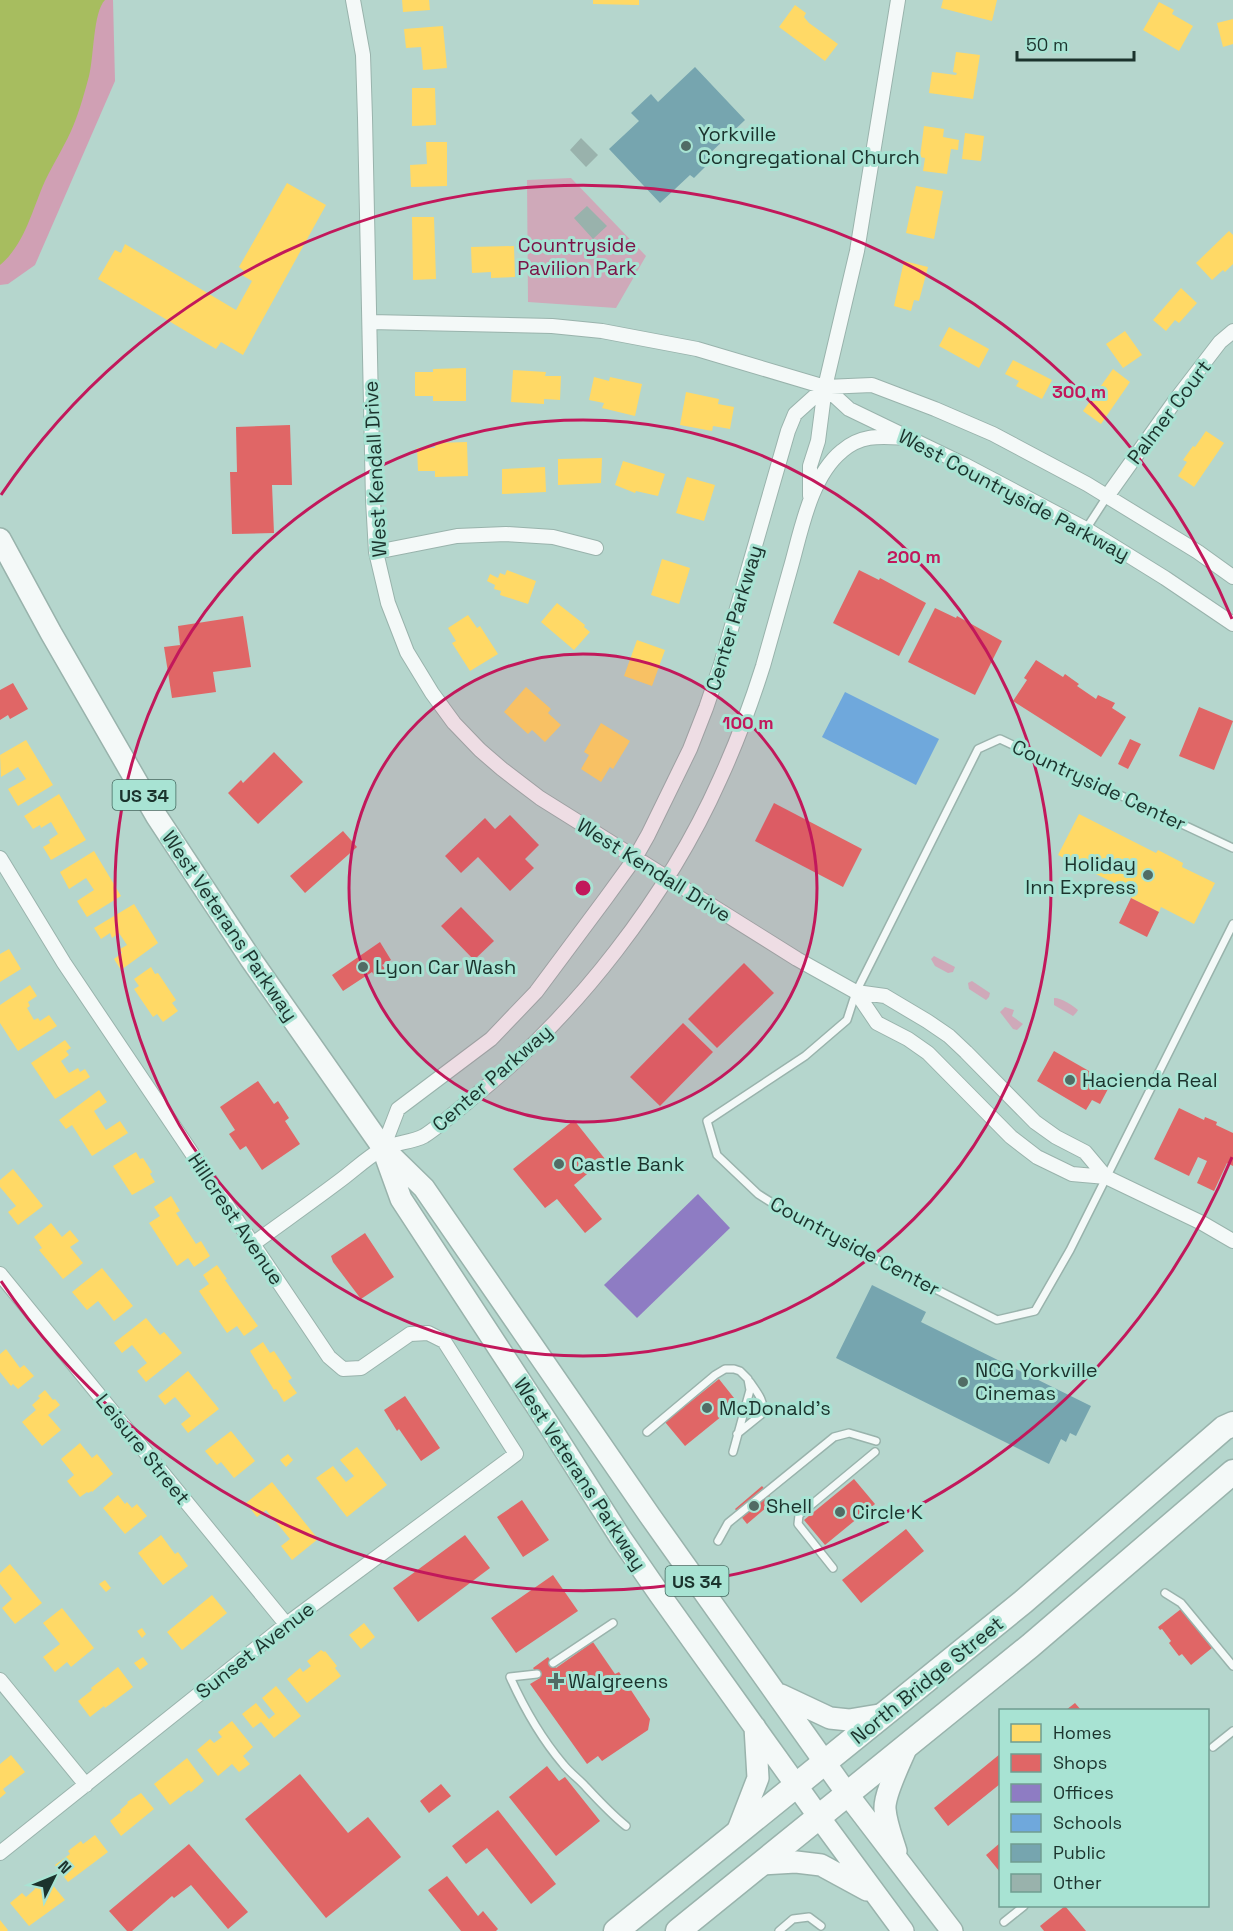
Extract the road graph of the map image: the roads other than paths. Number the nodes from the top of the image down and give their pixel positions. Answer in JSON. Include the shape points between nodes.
{"nodes":[{"id":1,"x":353,"y":0,"type":"edge"},
{"id":2,"x":898,"y":0,"type":"edge"},
{"id":3,"x":370,"y":322,"type":"junction"},
{"id":4,"x":1233,"y":331,"type":"edge"},
{"id":5,"x":825,"y":387,"type":"junction"},
{"id":6,"x":909,"y":438,"type":"junction"},
{"id":7,"x":1108,"y":495,"type":"junction"},
{"id":8,"x":810,"y":501,"type":"junction"},
{"id":9,"x":1086,"y":529,"type":"junction"},
{"id":10,"x":0,"y":539,"type":"edge"},
{"id":11,"x":596,"y":548,"type":"dead end"},
{"id":12,"x":376,"y":552,"type":"junction"},
{"id":13,"x":1233,"y":577,"type":"edge"},
{"id":14,"x":1233,"y":624,"type":"edge"},
{"id":15,"x":1233,"y":848,"type":"edge"},
{"id":16,"x":0,"y":858,"type":"edge"},
{"id":17,"x":635,"y":858,"type":"junction"},
{"id":18,"x":667,"y":878,"type":"junction"},
{"id":19,"x":1233,"y":924,"type":"edge"},
{"id":20,"x":856,"y":992,"type":"junction"},
{"id":21,"x":383,"y":1148,"type":"junction"},
{"id":22,"x":1106,"y":1177,"type":"junction"},
{"id":23,"x":1233,"y":1241,"type":"edge"},
{"id":24,"x":253,"y":1244,"type":"junction"},
{"id":25,"x":0,"y":1274,"type":"edge"},
{"id":26,"x":748,"y":1379,"type":"junction"},
{"id":27,"x":1233,"y":1424,"type":"edge"},
{"id":28,"x":648,"y":1432,"type":"dead end"},
{"id":29,"x":737,"y":1434,"type":"junction"},
{"id":30,"x":876,"y":1441,"type":"dead end"},
{"id":31,"x":733,"y":1452,"type":"dead end"},
{"id":32,"x":875,"y":1452,"type":"dead end"},
{"id":33,"x":516,"y":1454,"type":"joint"},
{"id":34,"x":1233,"y":1472,"type":"edge"},
{"id":35,"x":718,"y":1540,"type":"dead end"},
{"id":36,"x":833,"y":1568,"type":"dead end"},
{"id":37,"x":1165,"y":1593,"type":"dead end"},
{"id":38,"x":613,"y":1623,"type":"dead end"},
{"id":39,"x":286,"y":1624,"type":"junction"},
{"id":40,"x":553,"y":1663,"type":"dead end"},
{"id":41,"x":1233,"y":1666,"type":"edge"},
{"id":42,"x":537,"y":1674,"type":"dead end"},
{"id":43,"x":0,"y":1680,"type":"edge"},
{"id":44,"x":775,"y":1692,"type":"junction"},
{"id":45,"x":885,"y":1714,"type":"junction"},
{"id":46,"x":754,"y":1727,"type":"junction"},
{"id":47,"x":1233,"y":1731,"type":"edge"},
{"id":48,"x":907,"y":1746,"type":"junction"},
{"id":49,"x":1213,"y":1747,"type":"dead end"},
{"id":50,"x":826,"y":1762,"type":"junction"},
{"id":51,"x":86,"y":1785,"type":"junction"},
{"id":52,"x":797,"y":1786,"type":"junction"},
{"id":53,"x":848,"y":1795,"type":"junction"},
{"id":54,"x":819,"y":1817,"type":"junction"},
{"id":55,"x":626,"y":1826,"type":"dead end"},
{"id":56,"x":736,"y":1835,"type":"junction"},
{"id":57,"x":0,"y":1853,"type":"edge"},
{"id":58,"x":760,"y":1864,"type":"junction"},
{"id":59,"x":903,"y":1868,"type":"junction"},
{"id":60,"x":877,"y":1895,"type":"junction"},
{"id":61,"x":1022,"y":1907,"type":"edge"},
{"id":62,"x":1004,"y":1922,"type":"dead end"},
{"id":63,"x":821,"y":1926,"type":"dead end"},
{"id":64,"x":616,"y":1931,"type":"edge"},
{"id":65,"x":678,"y":1931,"type":"edge"},
{"id":66,"x":779,"y":1931,"type":"edge"},
{"id":67,"x":903,"y":1931,"type":"edge"},
{"id":68,"x":952,"y":1931,"type":"edge"}],
"edges":[{"from":1,"to":3,"type":"street","name":"West Kendall Drive","via":[[363,55]]},
{"from":2,"to":5,"type":"street","name":"Center Parkway","via":[[857,251]]},
{"from":3,"to":5,"type":"street","name":"West Countryside Parkway","via":[[541,325],[602,332],[697,349]]},
{"from":3,"to":12,"type":"street","name":"West Kendall Drive"},
{"from":4,"to":7,"type":"street","name":"Palmer Court","via":[[1177,398]]},
{"from":5,"to":6,"type":"street","name":"West Countryside Parkway","via":[[849,410]]},
{"from":5,"to":7,"type":"street","name":"West Countryside Parkway","via":[[872,385],[993,434]]},
{"from":5,"to":8,"type":"street","name":"Center Parkway","via":[[818,441],[810,466]]},
{"from":5,"to":17,"type":"street","name":"Center Parkway","via":[[795,414],[706,708],[664,804]]},
{"from":6,"to":8,"type":"street","name":"Center Parkway","via":[[858,439],[824,471]]},
{"from":6,"to":9,"type":"street","name":"West Countryside Parkway"},
{"from":7,"to":9,"type":"lane"},
{"from":7,"to":13,"type":"street","name":"West Countryside Parkway"},
{"from":8,"to":18,"type":"street","name":"Center Parkway","via":[[746,716],[720,781]]},
{"from":9,"to":14,"type":"street","name":"West Countryside Parkway"},
{"from":10,"to":21,"type":"main road","name":"West Veterans Parkway","number":"US 34","via":[[157,817]]},
{"from":11,"to":12,"type":"street","via":[[553,537],[506,534],[458,536]]},
{"from":12,"to":17,"type":"street","name":"West Kendall Drive","via":[[388,603],[407,652],[454,723],[514,779]]},
{"from":15,"to":20,"type":"lane","name":"Countryside Center","via":[[1000,739],[978,749]]},
{"from":16,"to":24,"type":"street","name":"Hillcrest Avenue","via":[[64,963]]},
{"from":17,"to":18,"type":"street","name":"West Kendall Drive"},
{"from":17,"to":21,"type":"street","name":"Center Parkway","via":[[536,992],[491,1039],[398,1109]]},
{"from":18,"to":20,"type":"street","name":"West Kendall Drive"},
{"from":18,"to":21,"type":"street","name":"Center Parkway","via":[[604,965],[534,1045],[422,1137]]},
{"from":19,"to":22,"type":"lane","name":"Countryside Center"},
{"from":20,"to":22,"type":"street","name":"West Kendall Drive","via":[[885,996],[949,1036],[1035,1122],[1085,1152]]},
{"from":20,"to":22,"type":"street","name":"West Kendall Drive","via":[[877,1023],[928,1053],[1011,1137],[1037,1157],[1071,1174]]},
{"from":20,"to":22,"type":"lane","name":"Countryside Center","via":[[847,1020],[805,1056],[707,1120],[717,1155],[758,1194],[804,1223],[997,1320],[1035,1311]]},
{"from":21,"to":24,"type":"street","name":"Center Parkway"},
{"from":21,"to":44,"type":"main road","name":"West Veterans Parkway","number":"US 34","via":[[424,1188]]},
{"from":21,"to":46,"type":"main road","name":"West Veterans Parkway","number":"US 34","via":[[401,1199],[620,1537]]},
{"from":22,"to":23,"type":"street","name":"West Kendall Drive"},
{"from":24,"to":33,"type":"street","name":"Hillcrest Avenue","via":[[329,1357],[343,1369],[361,1368],[410,1334],[428,1333],[444,1341]]},
{"from":25,"to":39,"type":"street","name":"Leisure Street"},
{"from":26,"to":28,"type":"lane","via":[[740,1371],[725,1369]]},
{"from":26,"to":29,"type":"lane","via":[[750,1390]]},
{"from":26,"to":29,"type":"lane","via":[[758,1394],[763,1413]]},
{"from":27,"to":45,"type":"highway","name":"North Bridge Street"},
{"from":29,"to":31,"type":"lane"},
{"from":30,"to":35,"type":"lane","via":[[849,1433],[834,1437],[728,1523]]},
{"from":32,"to":36,"type":"lane","via":[[799,1515],[798,1524]]},
{"from":33,"to":39,"type":"street","name":"Sunset Avenue"},
{"from":34,"to":48,"type":"highway","name":"North Bridge Street"},
{"from":37,"to":41,"type":"lane","via":[[1181,1603]]},
{"from":38,"to":40,"type":"lane"},
{"from":39,"to":51,"type":"street","name":"Sunset Avenue"},
{"from":42,"to":55,"type":"lane","via":[[510,1677],[538,1730],[564,1766]]},
{"from":43,"to":51,"type":"street"},
{"from":44,"to":45,"type":"main road","via":[[830,1718],[849,1720]]},
{"from":44,"to":50,"type":"main road","name":"West Veterans Parkway","number":"US 34"},
{"from":45,"to":50,"type":"highway","name":"North Bridge Street"},
{"from":46,"to":52,"type":"main road","name":"West Veterans Parkway","number":"US 34"},
{"from":46,"to":56,"type":"main road","via":[[758,1778]]},
{"from":47,"to":49,"type":"lane"},
{"from":48,"to":53,"type":"highway","name":"North Bridge Street"},
{"from":48,"to":59,"type":"main road","via":[[885,1808]]},
{"from":50,"to":52,"type":"highway","name":"North Bridge Street"},
{"from":50,"to":53,"type":"main road","name":"West Veterans Parkway","number":"US 34"},
{"from":51,"to":57,"type":"street","name":"Sunset Avenue"},
{"from":52,"to":54,"type":"main road","name":"West Veterans Parkway","number":"US 34"},
{"from":52,"to":56,"type":"highway","name":"North Bridge Street"},
{"from":53,"to":54,"type":"highway","name":"North Bridge Street"},
{"from":53,"to":59,"type":"main road","number":"US 34"},
{"from":54,"to":58,"type":"highway","name":"North Bridge Street"},
{"from":54,"to":60,"type":"main road","number":"US 34"},
{"from":56,"to":64,"type":"highway","name":"North Bridge Street"},
{"from":58,"to":60,"type":"main road","via":[[821,1865]]},
{"from":58,"to":65,"type":"highway","name":"North Bridge Street"},
{"from":59,"to":68,"type":"main road","number":"US 34"},
{"from":60,"to":67,"type":"main road","number":"US 34"},
{"from":61,"to":62,"type":"lane"},
{"from":63,"to":66,"type":"lane","via":[[808,1917],[793,1919]]}]}
